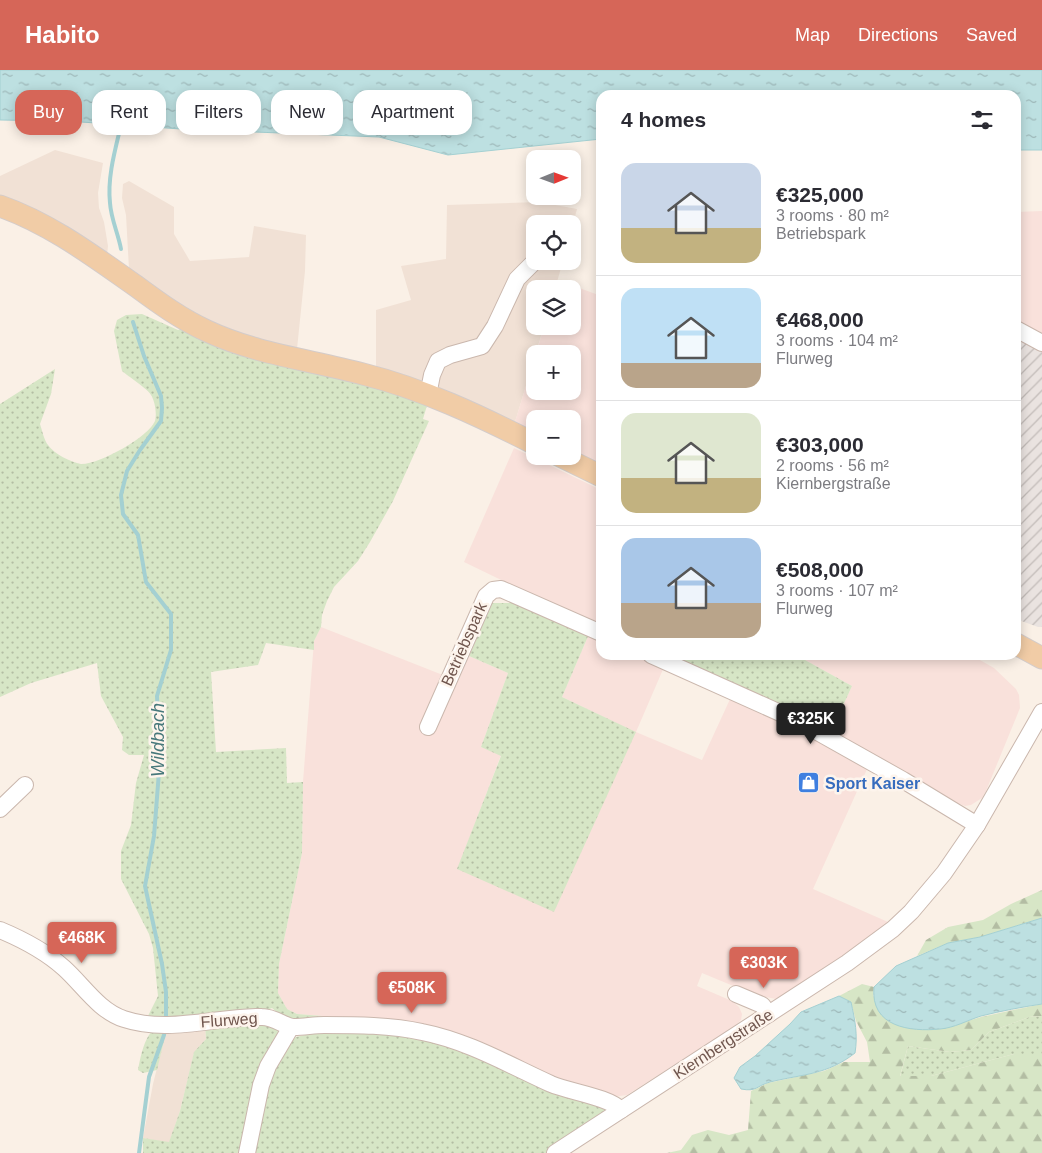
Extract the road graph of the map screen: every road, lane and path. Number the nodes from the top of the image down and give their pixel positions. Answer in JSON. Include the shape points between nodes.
{"nodes":[{"id":1,"x":0,"y":206,"type":"edge"},
{"id":2,"x":526,"y":270,"type":"edge"},
{"id":3,"x":1021,"y":332,"type":"edge"},
{"id":4,"x":1042,"y":344,"type":"edge"},
{"id":5,"x":428,"y":395,"type":"junction"},
{"id":6,"x":526,"y":440,"type":"edge"},
{"id":7,"x":578,"y":465,"type":"edge"},
{"id":8,"x":596,"y":474,"type":"edge"},
{"id":9,"x":596,"y":631,"type":"edge"},
{"id":10,"x":1021,"y":637,"type":"edge"},
{"id":11,"x":1042,"y":640,"type":"edge"},
{"id":12,"x":1021,"y":647,"type":"edge"},
{"id":13,"x":1042,"y":658,"type":"edge"},
{"id":14,"x":662,"y":660,"type":"edge"},
{"id":15,"x":1041,"y":714,"type":"edge"},
{"id":16,"x":428,"y":727,"type":"dead end"},
{"id":17,"x":25,"y":785,"type":"dead end"},
{"id":18,"x":0,"y":809,"type":"edge"},
{"id":19,"x":976,"y":825,"type":"junction"},
{"id":20,"x":0,"y":930,"type":"edge"},
{"id":21,"x":736,"y":994,"type":"dead end"},
{"id":22,"x":769,"y":1014,"type":"junction"},
{"id":23,"x":291,"y":1027,"type":"junction"},
{"id":24,"x":621,"y":1110,"type":"junction"},
{"id":25,"x":247,"y":1153,"type":"edge"},
{"id":26,"x":555,"y":1153,"type":"edge"}],
"edges":[{"from":1,"to":5,"type":"main road","via":[[62,235],[179,316],[208,331],[239,344],[365,374]]},
{"from":2,"to":5,"type":"street","via":[[517,280],[482,346],[438,361]]},
{"from":3,"to":4,"type":"street"},
{"from":5,"to":6,"type":"main road"},
{"from":7,"to":8,"type":"main road"},
{"from":9,"to":16,"type":"street","name":"Betriebspark","via":[[501,589],[493,590],[486,596]]},
{"from":10,"to":11,"type":"main road"},
{"from":12,"to":13,"type":"main road"},
{"from":14,"to":19,"type":"street","via":[[806,725]]},
{"from":15,"to":19,"type":"street","name":"Kiernbergstraße"},
{"from":17,"to":18,"type":"street"},
{"from":19,"to":22,"type":"street","name":"Kiernbergstraße","via":[[944,873],[893,929]]},
{"from":20,"to":23,"type":"street","name":"Flurweg","via":[[48,955],[109,1012],[122,1019],[154,1025],[270,1017]]},
{"from":21,"to":22,"type":"street","via":[[762,1005]]},
{"from":22,"to":24,"type":"street","name":"Kiernbergstraße"},
{"from":23,"to":24,"type":"street","name":"Flurweg","via":[[351,1025],[422,1032],[462,1044],[554,1085],[612,1103]]},
{"from":23,"to":25,"type":"street","via":[[268,1066],[261,1085]]},
{"from":24,"to":26,"type":"street","name":"Kiernbergstraße"}]}
